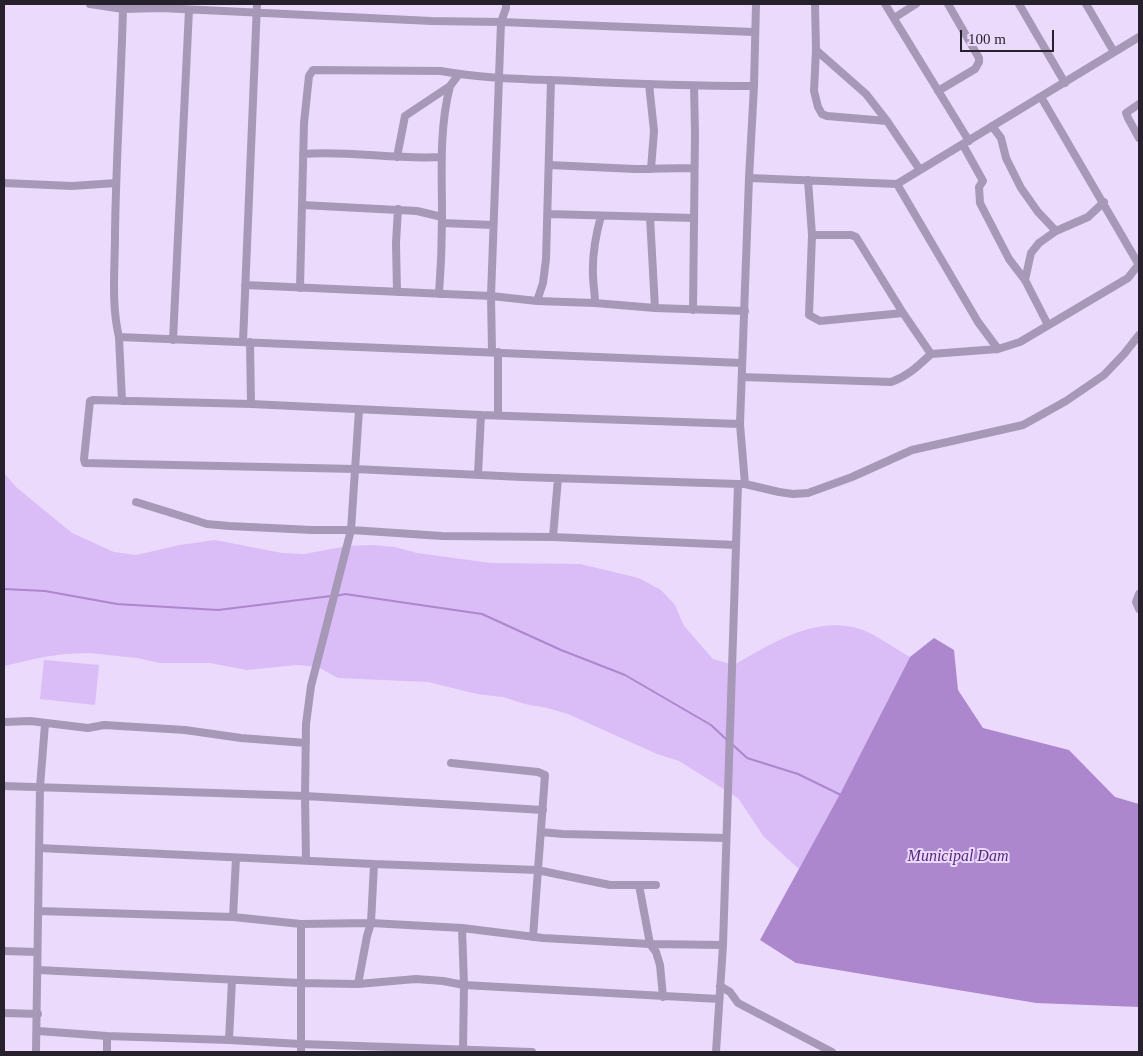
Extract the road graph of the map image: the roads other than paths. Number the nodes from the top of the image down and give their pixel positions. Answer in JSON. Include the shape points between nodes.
{"nodes":[{"id":1,"x":90,"y":4,"type":"edge"},
{"id":2,"x":506,"y":4,"type":"edge"},
{"id":3,"x":756,"y":4,"type":"edge"},
{"id":4,"x":815,"y":4,"type":"edge"},
{"id":5,"x":885,"y":4,"type":"edge"},
{"id":6,"x":916,"y":4,"type":"edge"},
{"id":7,"x":948,"y":4,"type":"edge"},
{"id":8,"x":1019,"y":4,"type":"edge"},
{"id":9,"x":1086,"y":4,"type":"edge"},
{"id":10,"x":256,"y":8,"type":"edge"},
{"id":11,"x":123,"y":9,"type":"junction"},
{"id":12,"x":189,"y":10,"type":"junction"},
{"id":13,"x":894,"y":18,"type":"junction"},
{"id":14,"x":501,"y":22,"type":"junction"},
{"id":15,"x":754,"y":32,"type":"junction"},
{"id":16,"x":1139,"y":37,"type":"edge"},
{"id":17,"x":816,"y":50,"type":"junction"},
{"id":18,"x":1114,"y":52,"type":"junction"},
{"id":19,"x":459,"y":74,"type":"junction"},
{"id":20,"x":498,"y":77,"type":"junction"},
{"id":21,"x":552,"y":80,"type":"junction"},
{"id":22,"x":1065,"y":83,"type":"junction"},
{"id":23,"x":649,"y":84,"type":"junction"},
{"id":24,"x":450,"y":86,"type":"junction"},
{"id":25,"x":694,"y":86,"type":"junction"},
{"id":26,"x":754,"y":86,"type":"junction"},
{"id":27,"x":938,"y":91,"type":"junction"},
{"id":28,"x":1041,"y":97,"type":"junction"},
{"id":29,"x":1139,"y":104,"type":"edge"},
{"id":30,"x":888,"y":121,"type":"junction"},
{"id":31,"x":992,"y":126,"type":"junction"},
{"id":32,"x":1139,"y":138,"type":"edge"},
{"id":33,"x":966,"y":143,"type":"junction"},
{"id":34,"x":303,"y":154,"type":"junction"},
{"id":35,"x":397,"y":156,"type":"junction"},
{"id":36,"x":441,"y":157,"type":"junction"},
{"id":37,"x":549,"y":165,"type":"junction"},
{"id":38,"x":694,"y":168,"type":"junction"},
{"id":39,"x":651,"y":169,"type":"junction"},
{"id":40,"x":920,"y":170,"type":"junction"},
{"id":41,"x":749,"y":178,"type":"junction"},
{"id":42,"x":808,"y":180,"type":"junction"},
{"id":43,"x":4,"y":183,"type":"edge"},
{"id":44,"x":116,"y":183,"type":"junction"},
{"id":45,"x":897,"y":184,"type":"junction"},
{"id":46,"x":1104,"y":202,"type":"junction"},
{"id":47,"x":302,"y":205,"type":"junction"},
{"id":48,"x":398,"y":209,"type":"junction"},
{"id":49,"x":548,"y":214,"type":"junction"},
{"id":50,"x":601,"y":216,"type":"junction"},
{"id":51,"x":650,"y":217,"type":"junction"},
{"id":52,"x":693,"y":218,"type":"junction"},
{"id":53,"x":442,"y":220,"type":"junction"},
{"id":54,"x":493,"y":225,"type":"junction"},
{"id":55,"x":1056,"y":231,"type":"junction"},
{"id":56,"x":812,"y":235,"type":"junction"},
{"id":57,"x":1139,"y":265,"type":"edge"},
{"id":58,"x":1024,"y":280,"type":"junction"},
{"id":59,"x":245,"y":285,"type":"junction"},
{"id":60,"x":300,"y":288,"type":"junction"},
{"id":61,"x":397,"y":292,"type":"junction"},
{"id":62,"x":439,"y":294,"type":"junction"},
{"id":63,"x":491,"y":296,"type":"junction"},
{"id":64,"x":537,"y":301,"type":"junction"},
{"id":65,"x":595,"y":303,"type":"junction"},
{"id":66,"x":655,"y":308,"type":"junction"},
{"id":67,"x":693,"y":310,"type":"junction"},
{"id":68,"x":744,"y":311,"type":"junction"},
{"id":69,"x":903,"y":313,"type":"junction"},
{"id":70,"x":1048,"y":325,"type":"junction"},
{"id":71,"x":1139,"y":335,"type":"edge"},
{"id":72,"x":119,"y":336,"type":"junction"},
{"id":73,"x":173,"y":340,"type":"junction"},
{"id":74,"x":246,"y":342,"type":"junction"},
{"id":75,"x":998,"y":349,"type":"junction"},
{"id":76,"x":495,"y":352,"type":"junction"},
{"id":77,"x":931,"y":354,"type":"junction"},
{"id":78,"x":742,"y":362,"type":"junction"},
{"id":79,"x":742,"y":377,"type":"junction"},
{"id":80,"x":122,"y":401,"type":"junction"},
{"id":81,"x":251,"y":404,"type":"junction"},
{"id":82,"x":359,"y":410,"type":"junction"},
{"id":83,"x":482,"y":415,"type":"junction"},
{"id":84,"x":498,"y":415,"type":"junction"},
{"id":85,"x":740,"y":424,"type":"junction"},
{"id":86,"x":355,"y":469,"type":"junction"},
{"id":87,"x":478,"y":474,"type":"junction"},
{"id":88,"x":558,"y":478,"type":"junction"},
{"id":89,"x":742,"y":484,"type":"junction"},
{"id":90,"x":136,"y":502,"type":"dead end"},
{"id":91,"x":351,"y":530,"type":"junction"},
{"id":92,"x":553,"y":537,"type":"junction"},
{"id":93,"x":736,"y":545,"type":"junction"},
{"id":94,"x":1139,"y":594,"type":"edge"},
{"id":95,"x":1139,"y":609,"type":"edge"},
{"id":96,"x":4,"y":722,"type":"edge"},
{"id":97,"x":45,"y":724,"type":"junction"},
{"id":98,"x":306,"y":743,"type":"junction"},
{"id":99,"x":451,"y":763,"type":"dead end"},
{"id":100,"x":4,"y":786,"type":"edge"},
{"id":101,"x":40,"y":787,"type":"junction"},
{"id":102,"x":305,"y":796,"type":"junction"},
{"id":103,"x":542,"y":810,"type":"junction"},
{"id":104,"x":541,"y":832,"type":"junction"},
{"id":105,"x":726,"y":838,"type":"junction"},
{"id":106,"x":39,"y":848,"type":"junction"},
{"id":107,"x":236,"y":858,"type":"junction"},
{"id":108,"x":306,"y":860,"type":"junction"},
{"id":109,"x":374,"y":864,"type":"junction"},
{"id":110,"x":536,"y":870,"type":"junction"},
{"id":111,"x":639,"y":885,"type":"junction"},
{"id":112,"x":656,"y":885,"type":"dead end"},
{"id":113,"x":39,"y":911,"type":"junction"},
{"id":114,"x":233,"y":917,"type":"junction"},
{"id":115,"x":371,"y":923,"type":"junction"},
{"id":116,"x":301,"y":924,"type":"junction"},
{"id":117,"x":462,"y":928,"type":"junction"},
{"id":118,"x":533,"y":937,"type":"junction"},
{"id":119,"x":650,"y":944,"type":"junction"},
{"id":120,"x":723,"y":945,"type":"junction"},
{"id":121,"x":4,"y":951,"type":"edge"},
{"id":122,"x":37,"y":952,"type":"junction"},
{"id":123,"x":38,"y":970,"type":"junction"},
{"id":124,"x":232,"y":980,"type":"junction"},
{"id":125,"x":300,"y":983,"type":"junction"},
{"id":126,"x":358,"y":984,"type":"junction"},
{"id":127,"x":464,"y":985,"type":"junction"},
{"id":128,"x":720,"y":986,"type":"junction"},
{"id":129,"x":663,"y":997,"type":"junction"},
{"id":130,"x":719,"y":999,"type":"junction"},
{"id":131,"x":4,"y":1013,"type":"edge"},
{"id":132,"x":38,"y":1014,"type":"junction"},
{"id":133,"x":38,"y":1031,"type":"junction"},
{"id":134,"x":107,"y":1036,"type":"junction"},
{"id":135,"x":229,"y":1040,"type":"junction"},
{"id":136,"x":301,"y":1048,"type":"edge"},
{"id":137,"x":463,"y":1050,"type":"junction"},
{"id":138,"x":452,"y":1051,"type":"edge"},
{"id":139,"x":36,"y":1052,"type":"edge"},
{"id":140,"x":107,"y":1052,"type":"edge"},
{"id":141,"x":532,"y":1052,"type":"edge"},
{"id":142,"x":716,"y":1052,"type":"edge"},
{"id":143,"x":832,"y":1052,"type":"edge"}],
"edges":[{"from":1,"to":11,"type":"street"},
{"from":2,"to":14,"type":"street"},
{"from":3,"to":15,"type":"street"},
{"from":4,"to":17,"type":"street"},
{"from":5,"to":13,"type":"street"},
{"from":6,"to":13,"type":"street"},
{"from":7,"to":27,"type":"street","via":[[979,62],[974,69]]},
{"from":8,"to":22,"type":"street"},
{"from":9,"to":18,"type":"street"},
{"from":10,"to":12,"type":"street"},
{"from":10,"to":14,"type":"street","via":[[430,21]]},
{"from":10,"to":59,"type":"street"},
{"from":11,"to":12,"type":"street"},
{"from":11,"to":44,"type":"street"},
{"from":12,"to":73,"type":"street"},
{"from":13,"to":27,"type":"street"},
{"from":14,"to":15,"type":"street"},
{"from":14,"to":20,"type":"street"},
{"from":15,"to":26,"type":"street"},
{"from":16,"to":18,"type":"street"},
{"from":17,"to":30,"type":"street","via":[[866,94]]},
{"from":17,"to":30,"type":"street","via":[[814,91],[822,114]]},
{"from":18,"to":22,"type":"street"},
{"from":19,"to":20,"type":"street"},
{"from":19,"to":24,"type":"street"},
{"from":19,"to":34,"type":"street","via":[[441,71],[313,70],[309,76]]},
{"from":20,"to":21,"type":"street"},
{"from":20,"to":54,"type":"street"},
{"from":21,"to":23,"type":"street"},
{"from":21,"to":37,"type":"street"},
{"from":22,"to":28,"type":"street"},
{"from":23,"to":25,"type":"street"},
{"from":23,"to":39,"type":"street","via":[[654,131]]},
{"from":24,"to":35,"type":"street","via":[[404,116]]},
{"from":24,"to":36,"type":"street"},
{"from":25,"to":26,"type":"street"},
{"from":25,"to":38,"type":"street"},
{"from":26,"to":41,"type":"street"},
{"from":27,"to":33,"type":"street"},
{"from":28,"to":31,"type":"street"},
{"from":28,"to":46,"type":"street"},
{"from":29,"to":32,"type":"street","via":[[1126,113]]},
{"from":30,"to":40,"type":"street"},
{"from":31,"to":33,"type":"street"},
{"from":31,"to":55,"type":"street","via":[[1001,138],[1006,158],[1021,188]]},
{"from":33,"to":40,"type":"street"},
{"from":33,"to":58,"type":"street","via":[[983,181],[980,203],[1009,259]]},
{"from":34,"to":35,"type":"street","via":[[332,152]]},
{"from":34,"to":47,"type":"street"},
{"from":35,"to":36,"type":"street"},
{"from":36,"to":53,"type":"street"},
{"from":37,"to":39,"type":"street"},
{"from":37,"to":49,"type":"street"},
{"from":38,"to":39,"type":"street"},
{"from":38,"to":52,"type":"street"},
{"from":40,"to":45,"type":"street"},
{"from":41,"to":42,"type":"street"},
{"from":41,"to":68,"type":"street"},
{"from":42,"to":45,"type":"street"},
{"from":42,"to":56,"type":"street"},
{"from":43,"to":44,"type":"street","via":[[72,186]]},
{"from":44,"to":72,"type":"street","via":[[115,307]]},
{"from":45,"to":75,"type":"street","via":[[978,322]]},
{"from":46,"to":55,"type":"street","via":[[1088,217]]},
{"from":46,"to":57,"type":"street"},
{"from":47,"to":48,"type":"street"},
{"from":47,"to":60,"type":"street"},
{"from":48,"to":53,"type":"street","via":[[417,211]]},
{"from":48,"to":61,"type":"street"},
{"from":49,"to":50,"type":"street"},
{"from":49,"to":64,"type":"street","via":[[543,283]]},
{"from":50,"to":51,"type":"street"},
{"from":50,"to":65,"type":"street","via":[[592,274]]},
{"from":51,"to":52,"type":"street"},
{"from":51,"to":66,"type":"street"},
{"from":52,"to":67,"type":"street"},
{"from":53,"to":54,"type":"street"},
{"from":53,"to":62,"type":"street"},
{"from":54,"to":63,"type":"street"},
{"from":55,"to":58,"type":"street","via":[[1031,253]]},
{"from":56,"to":69,"type":"street","via":[[856,237]]},
{"from":56,"to":69,"type":"street","via":[[808,311],[811,318],[820,321]]},
{"from":57,"to":70,"type":"street","via":[[1128,278]]},
{"from":58,"to":70,"type":"street"},
{"from":59,"to":60,"type":"street"},
{"from":59,"to":74,"type":"street"},
{"from":60,"to":61,"type":"street"},
{"from":61,"to":62,"type":"street"},
{"from":62,"to":63,"type":"street"},
{"from":63,"to":64,"type":"street"},
{"from":63,"to":76,"type":"street"},
{"from":64,"to":65,"type":"street"},
{"from":65,"to":66,"type":"street"},
{"from":66,"to":67,"type":"street"},
{"from":67,"to":68,"type":"street"},
{"from":68,"to":78,"type":"street"},
{"from":69,"to":77,"type":"street"},
{"from":70,"to":75,"type":"street","via":[[1020,342]]},
{"from":71,"to":89,"type":"street","via":[[1104,375],[1024,425],[912,450],[808,493],[793,494]]},
{"from":72,"to":73,"type":"street"},
{"from":72,"to":80,"type":"street"},
{"from":73,"to":74,"type":"street"},
{"from":74,"to":76,"type":"street"},
{"from":74,"to":81,"type":"street"},
{"from":75,"to":77,"type":"street"},
{"from":76,"to":78,"type":"street"},
{"from":76,"to":84,"type":"street"},
{"from":77,"to":79,"type":"street","via":[[913,371],[891,382]]},
{"from":78,"to":79,"type":"street"},
{"from":79,"to":85,"type":"street"},
{"from":80,"to":81,"type":"street"},
{"from":80,"to":86,"type":"street","via":[[90,401],[85,439],[86,463]]},
{"from":81,"to":82,"type":"street"},
{"from":82,"to":83,"type":"street"},
{"from":82,"to":86,"type":"street"},
{"from":83,"to":84,"type":"street"},
{"from":83,"to":87,"type":"street"},
{"from":84,"to":85,"type":"street"},
{"from":85,"to":89,"type":"street"},
{"from":86,"to":87,"type":"street"},
{"from":86,"to":91,"type":"street"},
{"from":87,"to":88,"type":"street"},
{"from":88,"to":89,"type":"street"},
{"from":88,"to":92,"type":"street"},
{"from":89,"to":93,"type":"street"},
{"from":90,"to":91,"type":"street","via":[[208,524]]},
{"from":91,"to":92,"type":"street","via":[[442,536]]},
{"from":91,"to":98,"type":"street","via":[[311,686]]},
{"from":92,"to":93,"type":"street"},
{"from":93,"to":105,"type":"street"},
{"from":94,"to":95,"type":"street","via":[[1136,602]]},
{"from":96,"to":97,"type":"street"},
{"from":97,"to":98,"type":"street","via":[[185,730]]},
{"from":97,"to":101,"type":"street"},
{"from":98,"to":102,"type":"street"},
{"from":99,"to":103,"type":"street","via":[[543,773]]},
{"from":100,"to":101,"type":"street"},
{"from":101,"to":102,"type":"street"},
{"from":101,"to":106,"type":"street"},
{"from":102,"to":103,"type":"street"},
{"from":102,"to":108,"type":"street"},
{"from":103,"to":104,"type":"street"},
{"from":104,"to":105,"type":"street"},
{"from":104,"to":110,"type":"street"},
{"from":105,"to":120,"type":"street"},
{"from":106,"to":107,"type":"street"},
{"from":106,"to":113,"type":"street"},
{"from":107,"to":108,"type":"street"},
{"from":107,"to":114,"type":"street"},
{"from":108,"to":109,"type":"street"},
{"from":109,"to":110,"type":"street"},
{"from":109,"to":115,"type":"street"},
{"from":110,"to":111,"type":"street","via":[[610,885]]},
{"from":110,"to":118,"type":"street"},
{"from":111,"to":112,"type":"street"},
{"from":111,"to":119,"type":"street"},
{"from":113,"to":114,"type":"street"},
{"from":113,"to":122,"type":"street"},
{"from":114,"to":116,"type":"street"},
{"from":115,"to":116,"type":"street"},
{"from":115,"to":117,"type":"street"},
{"from":115,"to":126,"type":"street"},
{"from":116,"to":125,"type":"street"},
{"from":117,"to":118,"type":"street"},
{"from":117,"to":127,"type":"street"},
{"from":118,"to":119,"type":"street"},
{"from":119,"to":120,"type":"street"},
{"from":119,"to":129,"type":"street","via":[[660,965]]},
{"from":120,"to":128,"type":"street"},
{"from":121,"to":122,"type":"street"},
{"from":122,"to":123,"type":"street"},
{"from":123,"to":124,"type":"street"},
{"from":123,"to":132,"type":"street"},
{"from":124,"to":125,"type":"street"},
{"from":124,"to":135,"type":"street"},
{"from":125,"to":126,"type":"street"},
{"from":125,"to":136,"type":"street"},
{"from":126,"to":127,"type":"street","via":[[416,979]]},
{"from":127,"to":129,"type":"street"},
{"from":127,"to":137,"type":"street"},
{"from":128,"to":130,"type":"street"},
{"from":128,"to":143,"type":"street","via":[[730,992],[738,1003]]},
{"from":129,"to":130,"type":"street"},
{"from":130,"to":142,"type":"street"},
{"from":131,"to":132,"type":"street"},
{"from":132,"to":133,"type":"street"},
{"from":133,"to":134,"type":"street"},
{"from":133,"to":139,"type":"street"},
{"from":134,"to":135,"type":"street"},
{"from":134,"to":140,"type":"street"},
{"from":135,"to":136,"type":"street"},
{"from":136,"to":138,"type":"street"},
{"from":137,"to":138,"type":"street"},
{"from":137,"to":141,"type":"street"}]}
